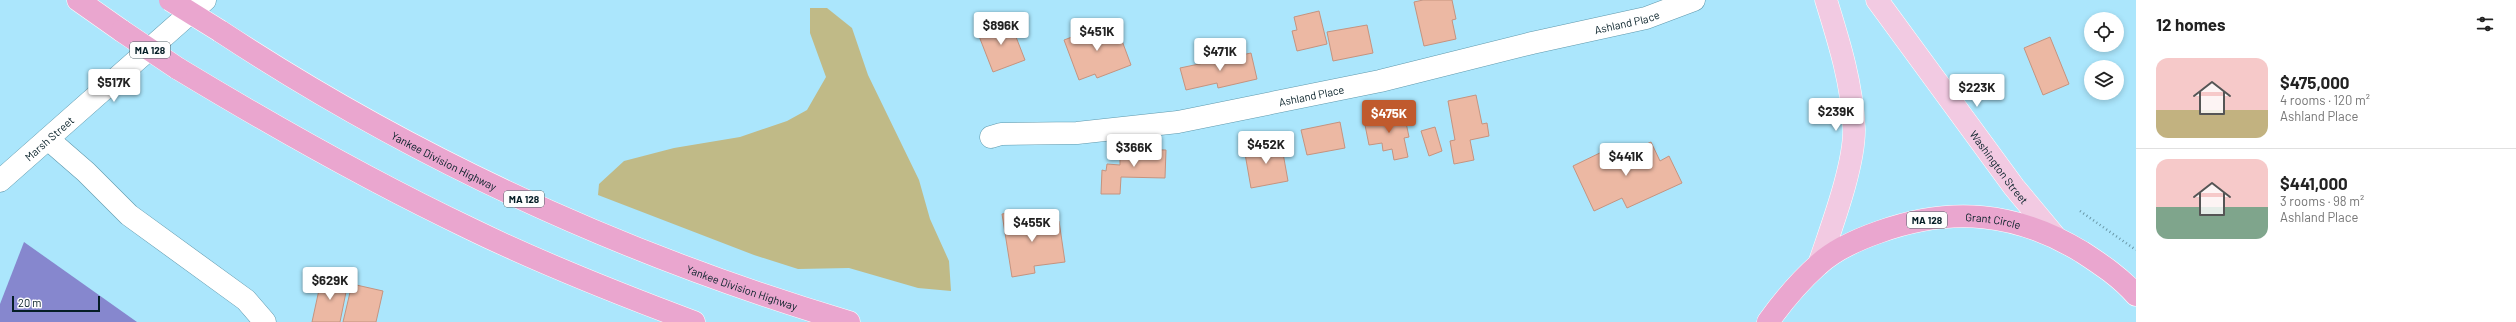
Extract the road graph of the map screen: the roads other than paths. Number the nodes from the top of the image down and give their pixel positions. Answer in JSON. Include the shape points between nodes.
{"nodes":[{"id":1,"x":78,"y":0,"type":"edge"},
{"id":2,"x":170,"y":0,"type":"edge"},
{"id":3,"x":205,"y":0,"type":"edge"},
{"id":4,"x":1694,"y":0,"type":"edge"},
{"id":5,"x":1826,"y":0,"type":"edge"},
{"id":6,"x":1877,"y":0,"type":"edge"},
{"id":7,"x":991,"y":137,"type":"dead end"},
{"id":8,"x":48,"y":139,"type":"junction"},
{"id":9,"x":0,"y":181,"type":"edge"},
{"id":10,"x":2054,"y":235,"type":"junction"},
{"id":11,"x":1819,"y":264,"type":"junction"},
{"id":12,"x":2110,"y":270,"type":"junction"},
{"id":13,"x":2136,"y":282,"type":"edge"},
{"id":14,"x":2136,"y":295,"type":"edge"},
{"id":15,"x":265,"y":322,"type":"edge"},
{"id":16,"x":694,"y":322,"type":"edge"},
{"id":17,"x":849,"y":322,"type":"edge"},
{"id":18,"x":1768,"y":322,"type":"edge"}],
"edges":[{"from":1,"to":16,"type":"highway","number":"MA 128","bridge":true,"via":[[177,68],[324,155],[520,252]]},
{"from":2,"to":17,"type":"highway","name":"Yankee Division Highway","number":"MA 128","bridge":true,"via":[[314,91],[474,176],[618,241]]},
{"from":3,"to":8,"type":"street","name":"Marsh Street"},
{"from":4,"to":7,"type":"street","name":"Ashland Place","via":[[1646,18],[1380,81],[1178,122],[1077,133],[1002,134]]},
{"from":5,"to":11,"type":"main road","via":[[1846,66],[1854,129],[1848,169]]},
{"from":6,"to":10,"type":"main road","name":"Washington Street","via":[[2014,187]]},
{"from":8,"to":9,"type":"street","name":"Marsh Street"},
{"from":8,"to":15,"type":"street","via":[[130,215],[246,300]]},
{"from":10,"to":11,"type":"highway","name":"Grant Circle","number":"MA 128","via":[[2020,223],[1953,216],[1906,222],[1861,239]]},
{"from":10,"to":12,"type":"highway","name":"Grant Circle","number":"MA 128"},
{"from":11,"to":18,"type":"highway","name":"Grant Circle","number":"MA 128","via":[[1784,299]]},
{"from":12,"to":13,"type":"highway","number":"MA 128"},
{"from":12,"to":14,"type":"highway","name":"Grant Circle"}]}
